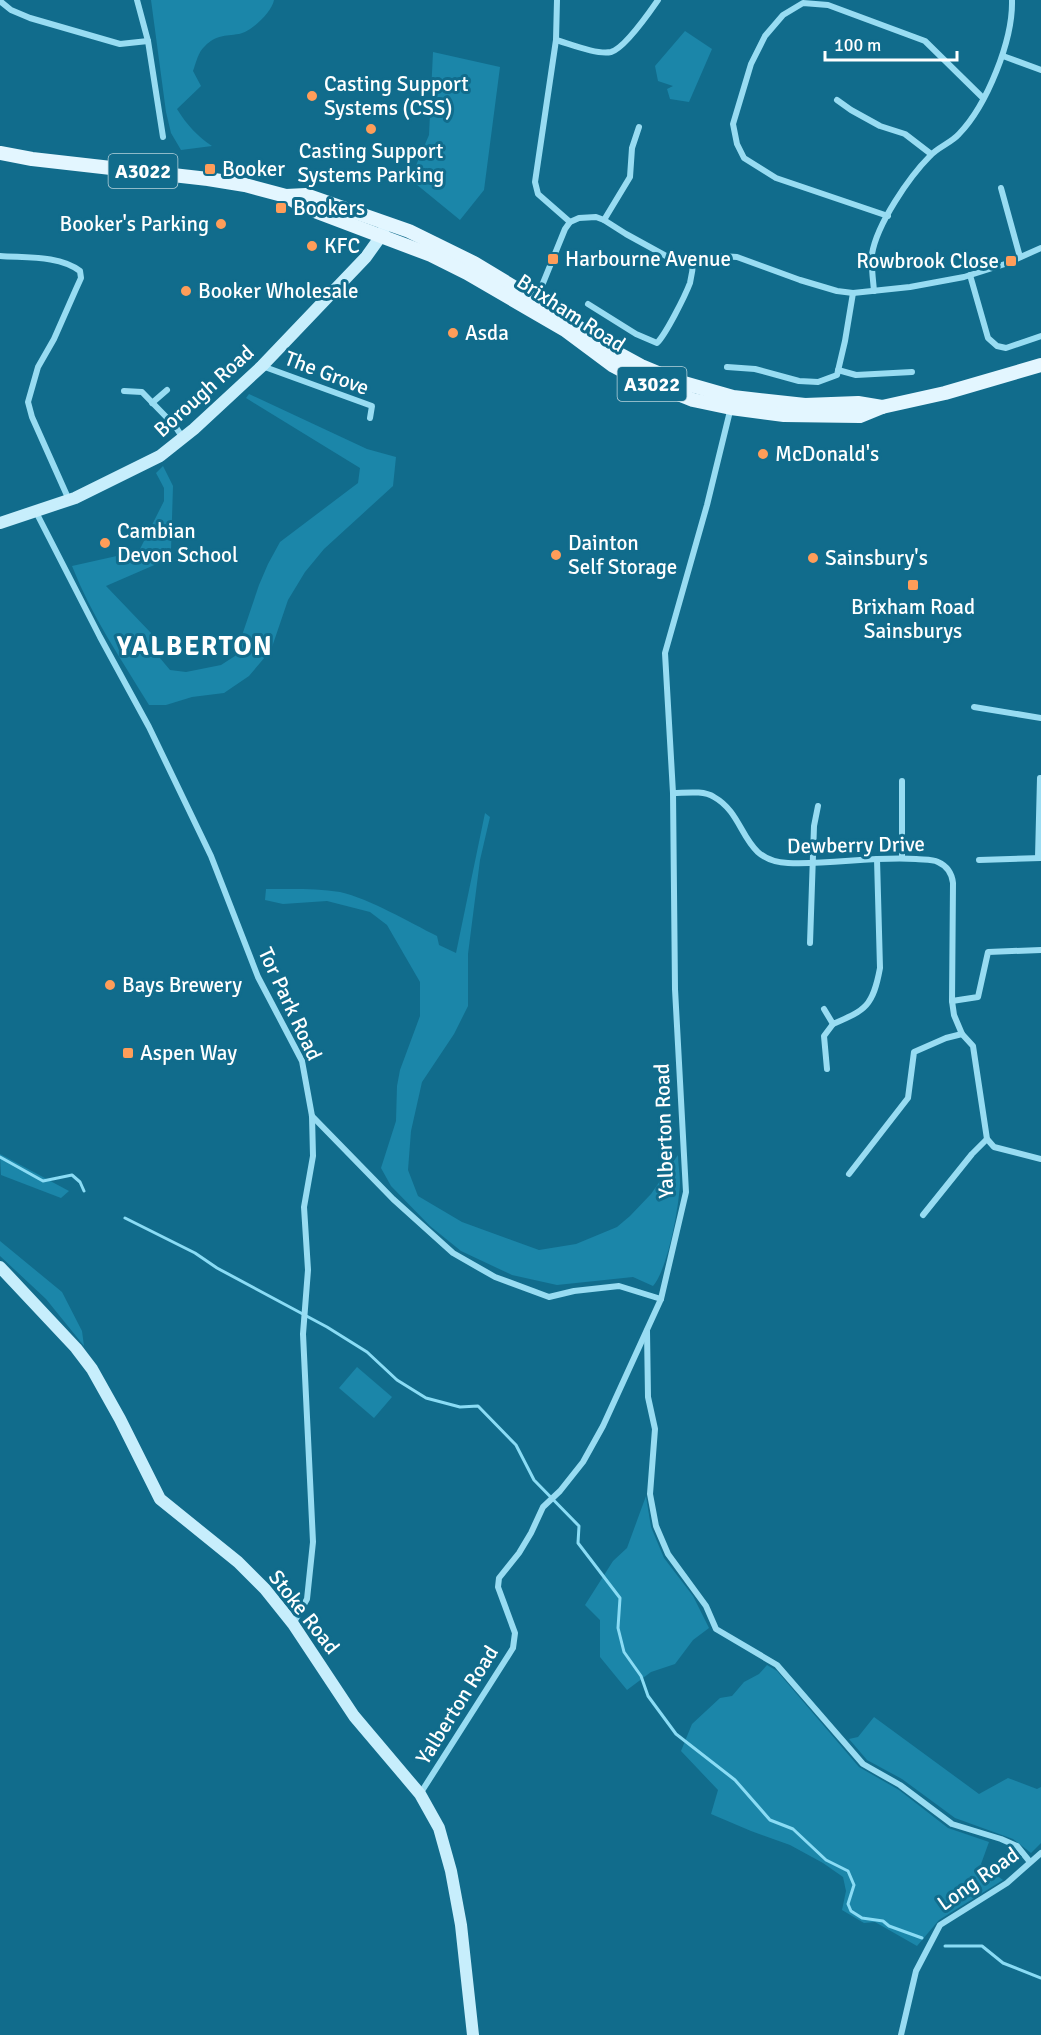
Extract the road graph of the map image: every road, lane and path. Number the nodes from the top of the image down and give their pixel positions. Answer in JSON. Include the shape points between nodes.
{"nodes":[{"id":1,"x":137,"y":0,"type":"edge"},
{"id":2,"x":557,"y":0,"type":"edge"},
{"id":3,"x":658,"y":0,"type":"edge"},
{"id":4,"x":1012,"y":0,"type":"edge"},
{"id":5,"x":0,"y":2,"type":"edge"},
{"id":6,"x":556,"y":40,"type":"junction"},
{"id":7,"x":148,"y":41,"type":"junction"},
{"id":8,"x":1003,"y":56,"type":"junction"},
{"id":9,"x":1041,"y":70,"type":"edge"},
{"id":10,"x":983,"y":98,"type":"junction"},
{"id":11,"x":837,"y":100,"type":"dead end"},
{"id":12,"x":639,"y":127,"type":"dead end"},
{"id":13,"x":163,"y":137,"type":"dead end"},
{"id":14,"x":0,"y":153,"type":"edge"},
{"id":15,"x":931,"y":154,"type":"junction"},
{"id":16,"x":1001,"y":188,"type":"dead end"},
{"id":17,"x":286,"y":196,"type":"junction"},
{"id":18,"x":888,"y":216,"type":"junction"},
{"id":19,"x":604,"y":220,"type":"junction"},
{"id":20,"x":570,"y":222,"type":"junction"},
{"id":21,"x":387,"y":223,"type":"junction"},
{"id":22,"x":381,"y":236,"type":"junction"},
{"id":23,"x":1041,"y":248,"type":"edge"},
{"id":24,"x":0,"y":256,"type":"edge"},
{"id":25,"x":1020,"y":257,"type":"junction"},
{"id":26,"x":693,"y":259,"type":"junction"},
{"id":27,"x":970,"y":275,"type":"junction"},
{"id":28,"x":873,"y":291,"type":"junction"},
{"id":29,"x":852,"y":293,"type":"junction"},
{"id":30,"x":532,"y":304,"type":"junction"},
{"id":31,"x":588,"y":304,"type":"dead end"},
{"id":32,"x":1041,"y":336,"type":"edge"},
{"id":33,"x":1041,"y":364,"type":"edge"},
{"id":34,"x":262,"y":366,"type":"junction"},
{"id":35,"x":727,"y":367,"type":"dead end"},
{"id":36,"x":838,"y":370,"type":"junction"},
{"id":37,"x":912,"y":372,"type":"dead end"},
{"id":38,"x":167,"y":390,"type":"dead end"},
{"id":39,"x":124,"y":391,"type":"dead end"},
{"id":40,"x":152,"y":403,"type":"junction"},
{"id":41,"x":732,"y":403,"type":"junction"},
{"id":42,"x":370,"y":418,"type":"dead end"},
{"id":43,"x":183,"y":438,"type":"junction"},
{"id":44,"x":69,"y":500,"type":"junction"},
{"id":45,"x":36,"y":512,"type":"junction"},
{"id":46,"x":0,"y":523,"type":"edge"},
{"id":47,"x":974,"y":707,"type":"dead end"},
{"id":48,"x":1041,"y":718,"type":"edge"},
{"id":49,"x":1040,"y":778,"type":"edge"},
{"id":50,"x":902,"y":781,"type":"dead end"},
{"id":51,"x":673,"y":793,"type":"junction"},
{"id":52,"x":818,"y":806,"type":"dead end"},
{"id":53,"x":1040,"y":857,"type":"edge"},
{"id":54,"x":902,"y":858,"type":"junction"},
{"id":55,"x":877,"y":859,"type":"junction"},
{"id":56,"x":979,"y":860,"type":"dead end"},
{"id":57,"x":813,"y":863,"type":"junction"},
{"id":58,"x":810,"y":943,"type":"dead end"},
{"id":59,"x":1041,"y":950,"type":"edge"},
{"id":60,"x":952,"y":1001,"type":"junction"},
{"id":61,"x":824,"y":1009,"type":"dead end"},
{"id":62,"x":833,"y":1024,"type":"junction"},
{"id":63,"x":962,"y":1034,"type":"junction"},
{"id":64,"x":827,"y":1069,"type":"dead end"},
{"id":65,"x":312,"y":1116,"type":"junction"},
{"id":66,"x":987,"y":1139,"type":"junction"},
{"id":67,"x":1041,"y":1159,"type":"edge"},
{"id":68,"x":849,"y":1174,"type":"dead end"},
{"id":69,"x":923,"y":1215,"type":"dead end"},
{"id":70,"x":0,"y":1267,"type":"edge"},
{"id":71,"x":661,"y":1299,"type":"junction"},
{"id":72,"x":647,"y":1328,"type":"junction"},
{"id":73,"x":293,"y":1624,"type":"junction"},
{"id":74,"x":420,"y":1794,"type":"junction"},
{"id":75,"x":1041,"y":1853,"type":"edge"},
{"id":76,"x":1030,"y":1862,"type":"junction"},
{"id":77,"x":473,"y":2035,"type":"edge"},
{"id":78,"x":901,"y":2035,"type":"edge"}],
"edges":[{"from":1,"to":7,"type":"street"},
{"from":2,"to":6,"type":"street"},
{"from":3,"to":6,"type":"street","via":[[622,46],[611,52]]},
{"from":4,"to":8,"type":"street","via":[[1013,16]]},
{"from":5,"to":7,"type":"street","via":[[30,18],[120,44]]},
{"from":6,"to":20,"type":"street","via":[[534,182],[538,194]]},
{"from":7,"to":13,"type":"street"},
{"from":8,"to":9,"type":"street"},
{"from":8,"to":10,"type":"street"},
{"from":10,"to":15,"type":"street","via":[[958,136]]},
{"from":10,"to":18,"type":"street","via":[[926,41],[828,5],[803,3],[783,15],[765,36],[751,64],[733,124],[744,158],[777,178]]},
{"from":11,"to":15,"type":"street","via":[[850,111],[905,134]]},
{"from":12,"to":19,"type":"street","via":[[632,148],[630,177]]},
{"from":14,"to":17,"type":"main road","name":"Brixham Road","number":"A3022","via":[[245,185]]},
{"from":15,"to":18,"type":"street"},
{"from":16,"to":25,"type":"street"},
{"from":17,"to":21,"type":"main road","name":"Brixham Road","number":"A3022","via":[[306,195]]},
{"from":17,"to":22,"type":"main road","name":"Brixham Road","number":"A3022","via":[[304,207]]},
{"from":18,"to":28,"type":"street","via":[[872,254]]},
{"from":19,"to":20,"type":"street","via":[[588,217]]},
{"from":19,"to":26,"type":"street","via":[[666,256]]},
{"from":20,"to":30,"type":"street"},
{"from":21,"to":22,"type":"street","name":"Borough Road"},
{"from":21,"to":30,"type":"main road","name":"Brixham Road","number":"A3022","via":[[474,263]]},
{"from":22,"to":30,"type":"main road","name":"Brixham Road","number":"A3022","via":[[431,255]]},
{"from":22,"to":34,"type":"street","name":"Borough Road","via":[[366,257]]},
{"from":23,"to":25,"type":"street"},
{"from":24,"to":44,"type":"street","via":[[47,260],[80,272],[81,278],[38,368],[28,402]]},
{"from":25,"to":27,"type":"street"},
{"from":26,"to":29,"type":"street","via":[[737,257],[800,280]]},
{"from":26,"to":31,"type":"street","via":[[689,285],[657,343]]},
{"from":27,"to":28,"type":"street"},
{"from":27,"to":32,"type":"street","via":[[988,338],[997,346],[1006,348]]},
{"from":28,"to":29,"type":"street"},
{"from":29,"to":36,"type":"street"},
{"from":30,"to":41,"type":"main road","name":"Brixham Road","number":"A3022","via":[[631,375],[693,400]]},
{"from":33,"to":41,"type":"main road","name":"Brixham Road","number":"A3022","via":[[860,416],[784,415]]},
{"from":34,"to":42,"type":"street","name":"The Grove","via":[[372,406]]},
{"from":34,"to":43,"type":"street","name":"Borough Road"},
{"from":35,"to":36,"type":"street","via":[[755,369],[809,382],[837,375]]},
{"from":36,"to":37,"type":"street","via":[[856,375]]},
{"from":38,"to":40,"type":"street"},
{"from":39,"to":40,"type":"street","via":[[142,392]]},
{"from":40,"to":43,"type":"street"},
{"from":41,"to":51,"type":"street","name":"Yalberton Road","via":[[665,653]]},
{"from":43,"to":44,"type":"street","name":"Borough Road","via":[[124,476]]},
{"from":44,"to":45,"type":"street","name":"Borough Road"},
{"from":45,"to":46,"type":"street","name":"Borough Road"},
{"from":45,"to":65,"type":"street","name":"Tor Park Road","via":[[149,726],[211,856],[258,977],[302,1061]]},
{"from":47,"to":48,"type":"street"},
{"from":49,"to":53,"type":"street"},
{"from":50,"to":54,"type":"street"},
{"from":51,"to":57,"type":"street","name":"Dewberry Drive","via":[[712,795],[725,805],[763,858],[776,863]]},
{"from":51,"to":71,"type":"street","name":"Yalberton Road","via":[[675,988],[686,1192]]},
{"from":52,"to":57,"type":"street"},
{"from":53,"to":56,"type":"street"},
{"from":54,"to":55,"type":"street","name":"Dewberry Drive"},
{"from":54,"to":60,"type":"street","name":"Dewberry Drive","via":[[937,861],[953,876]]},
{"from":55,"to":57,"type":"street","name":"Dewberry Drive"},
{"from":55,"to":62,"type":"street","via":[[877,983],[867,1005]]},
{"from":57,"to":58,"type":"street"},
{"from":59,"to":60,"type":"street","via":[[988,952],[978,997]]},
{"from":60,"to":63,"type":"street","name":"Dewberry Drive"},
{"from":61,"to":62,"type":"street"},
{"from":62,"to":64,"type":"street","via":[[824,1036]]},
{"from":63,"to":66,"type":"street","name":"Dewberry Drive","via":[[972,1046]]},
{"from":63,"to":68,"type":"street","via":[[914,1052],[908,1098]]},
{"from":65,"to":71,"type":"street","via":[[393,1199],[453,1253],[495,1277],[549,1297],[619,1286]]},
{"from":65,"to":73,"type":"street","name":"Tor Park Road","via":[[313,1156],[304,1207],[308,1270],[303,1324],[313,1542],[307,1599]]},
{"from":66,"to":67,"type":"street","via":[[994,1147]]},
{"from":66,"to":69,"type":"street"},
{"from":70,"to":73,"type":"street","name":"Stoke Road","via":[[92,1369],[160,1499],[238,1562]]},
{"from":71,"to":72,"type":"street","name":"Yalberton Road"},
{"from":72,"to":74,"type":"street","name":"Yalberton Road","via":[[583,1462],[543,1506],[519,1553],[499,1578],[498,1587],[515,1633],[513,1648]]},
{"from":72,"to":76,"type":"street","via":[[648,1397],[655,1429],[650,1494],[656,1526],[668,1554],[706,1606],[716,1629],[777,1665],[863,1764],[900,1785],[952,1824],[1017,1846]]},
{"from":73,"to":74,"type":"street","name":"Stoke Road","via":[[354,1716]]},
{"from":74,"to":77,"type":"street","name":"Stoke Road","via":[[439,1828],[451,1871]]},
{"from":75,"to":76,"type":"street","name":"Long Road"},
{"from":76,"to":78,"type":"street","name":"Long Road","via":[[1007,1883],[940,1925],[916,1971]]}]}
